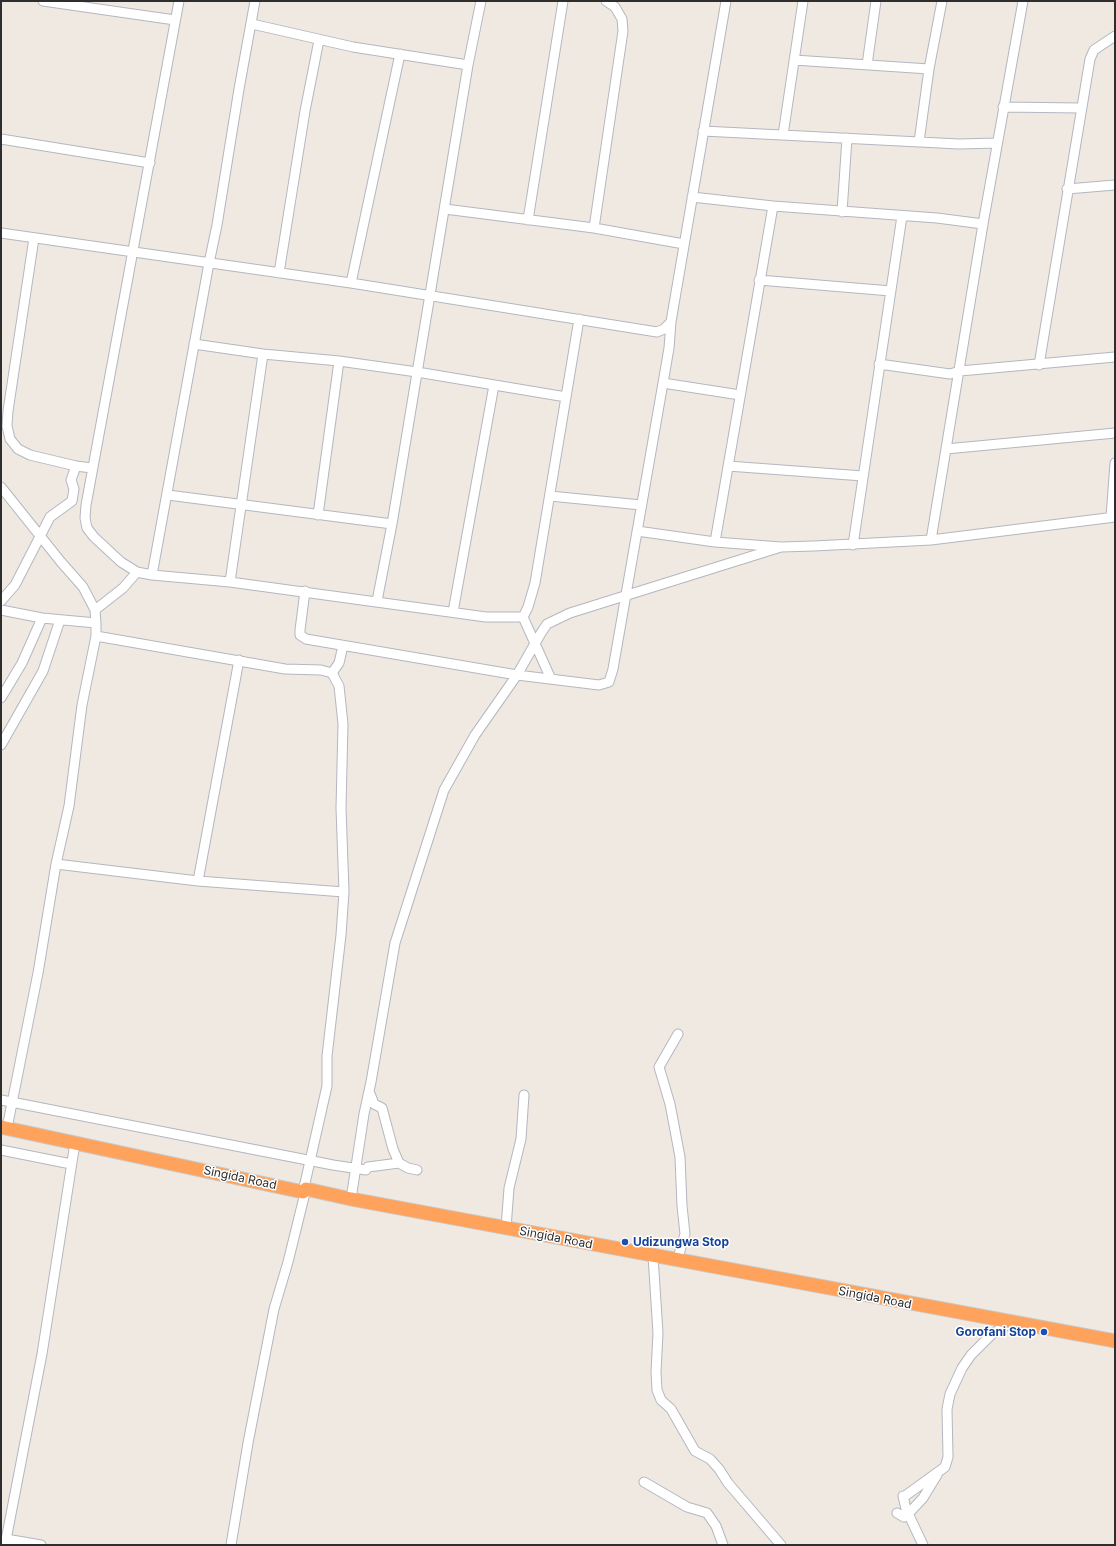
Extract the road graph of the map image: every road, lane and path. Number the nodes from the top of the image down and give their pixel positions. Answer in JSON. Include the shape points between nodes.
{"nodes":[{"id":1,"x":43,"y":1,"type":"edge"},
{"id":2,"x":179,"y":1,"type":"edge"},
{"id":3,"x":255,"y":1,"type":"edge"},
{"id":4,"x":481,"y":1,"type":"edge"},
{"id":5,"x":563,"y":1,"type":"edge"},
{"id":6,"x":606,"y":1,"type":"edge"},
{"id":7,"x":726,"y":1,"type":"edge"},
{"id":8,"x":804,"y":1,"type":"edge"},
{"id":9,"x":876,"y":1,"type":"edge"},
{"id":10,"x":942,"y":1,"type":"edge"},
{"id":11,"x":1023,"y":1,"type":"edge"},
{"id":12,"x":175,"y":20,"type":"junction"},
{"id":13,"x":252,"y":24,"type":"junction"},
{"id":14,"x":1115,"y":36,"type":"edge"},
{"id":15,"x":319,"y":40,"type":"junction"},
{"id":16,"x":400,"y":54,"type":"junction"},
{"id":17,"x":794,"y":60,"type":"junction"},
{"id":18,"x":468,"y":65,"type":"junction"},
{"id":19,"x":867,"y":65,"type":"junction"},
{"id":20,"x":929,"y":69,"type":"junction"},
{"id":21,"x":1003,"y":107,"type":"junction"},
{"id":22,"x":1080,"y":108,"type":"junction"},
{"id":23,"x":703,"y":131,"type":"junction"},
{"id":24,"x":783,"y":135,"type":"junction"},
{"id":25,"x":847,"y":138,"type":"junction"},
{"id":26,"x":1,"y":139,"type":"edge"},
{"id":27,"x":919,"y":142,"type":"junction"},
{"id":28,"x":997,"y":143,"type":"junction"},
{"id":29,"x":150,"y":162,"type":"junction"},
{"id":30,"x":1115,"y":185,"type":"edge"},
{"id":31,"x":1067,"y":189,"type":"junction"},
{"id":32,"x":692,"y":197,"type":"junction"},
{"id":33,"x":773,"y":206,"type":"junction"},
{"id":34,"x":445,"y":209,"type":"junction"},
{"id":35,"x":842,"y":212,"type":"junction"},
{"id":36,"x":902,"y":216,"type":"junction"},
{"id":37,"x":528,"y":220,"type":"junction"},
{"id":38,"x":983,"y":224,"type":"junction"},
{"id":39,"x":594,"y":228,"type":"junction"},
{"id":40,"x":1,"y":233,"type":"edge"},
{"id":41,"x":34,"y":238,"type":"junction"},
{"id":42,"x":684,"y":244,"type":"junction"},
{"id":43,"x":134,"y":252,"type":"junction"},
{"id":44,"x":209,"y":263,"type":"junction"},
{"id":45,"x":279,"y":273,"type":"junction"},
{"id":46,"x":759,"y":280,"type":"junction"},
{"id":47,"x":351,"y":284,"type":"junction"},
{"id":48,"x":890,"y":292,"type":"junction"},
{"id":49,"x":430,"y":296,"type":"junction"},
{"id":50,"x":579,"y":319,"type":"junction"},
{"id":51,"x":671,"y":322,"type":"junction"},
{"id":52,"x":194,"y":344,"type":"junction"},
{"id":53,"x":263,"y":354,"type":"junction"},
{"id":54,"x":1115,"y":357,"type":"edge"},
{"id":55,"x":339,"y":362,"type":"junction"},
{"id":56,"x":879,"y":364,"type":"junction"},
{"id":57,"x":1039,"y":365,"type":"junction"},
{"id":58,"x":960,"y":371,"type":"junction"},
{"id":59,"x":417,"y":372,"type":"junction"},
{"id":60,"x":663,"y":383,"type":"junction"},
{"id":61,"x":494,"y":385,"type":"junction"},
{"id":62,"x":740,"y":395,"type":"junction"},
{"id":63,"x":566,"y":396,"type":"junction"},
{"id":64,"x":4,"y":420,"type":"edge"},
{"id":65,"x":1115,"y":434,"type":"edge"},
{"id":66,"x":946,"y":449,"type":"junction"},
{"id":67,"x":1115,"y":463,"type":"edge"},
{"id":68,"x":76,"y":466,"type":"junction"},
{"id":69,"x":728,"y":466,"type":"junction"},
{"id":70,"x":92,"y":468,"type":"junction"},
{"id":71,"x":863,"y":476,"type":"junction"},
{"id":72,"x":1,"y":486,"type":"edge"},
{"id":73,"x":168,"y":495,"type":"junction"},
{"id":74,"x":550,"y":496,"type":"junction"},
{"id":75,"x":241,"y":505,"type":"junction"},
{"id":76,"x":641,"y":506,"type":"junction"},
{"id":77,"x":318,"y":515,"type":"junction"},
{"id":78,"x":1113,"y":517,"type":"edge"},
{"id":79,"x":392,"y":524,"type":"junction"},
{"id":80,"x":637,"y":532,"type":"junction"},
{"id":81,"x":40,"y":535,"type":"junction"},
{"id":82,"x":931,"y":540,"type":"junction"},
{"id":83,"x":715,"y":542,"type":"junction"},
{"id":84,"x":854,"y":544,"type":"junction"},
{"id":85,"x":781,"y":547,"type":"junction"},
{"id":86,"x":137,"y":572,"type":"junction"},
{"id":87,"x":152,"y":575,"type":"junction"},
{"id":88,"x":230,"y":582,"type":"junction"},
{"id":89,"x":305,"y":591,"type":"junction"},
{"id":90,"x":626,"y":595,"type":"junction"},
{"id":91,"x":1,"y":601,"type":"edge"},
{"id":92,"x":377,"y":601,"type":"junction"},
{"id":93,"x":1,"y":610,"type":"edge"},
{"id":94,"x":95,"y":610,"type":"junction"},
{"id":95,"x":453,"y":612,"type":"junction"},
{"id":96,"x":523,"y":617,"type":"junction"},
{"id":97,"x":42,"y":618,"type":"junction"},
{"id":98,"x":60,"y":620,"type":"junction"},
{"id":99,"x":96,"y":623,"type":"junction"},
{"id":100,"x":96,"y":636,"type":"junction"},
{"id":101,"x":536,"y":643,"type":"junction"},
{"id":102,"x":343,"y":646,"type":"junction"},
{"id":103,"x":239,"y":660,"type":"junction"},
{"id":104,"x":332,"y":673,"type":"junction"},
{"id":105,"x":517,"y":675,"type":"junction"},
{"id":106,"x":551,"y":679,"type":"junction"},
{"id":107,"x":1,"y":698,"type":"edge"},
{"id":108,"x":1,"y":745,"type":"edge"},
{"id":109,"x":56,"y":864,"type":"junction"},
{"id":110,"x":198,"y":881,"type":"junction"},
{"id":111,"x":344,"y":892,"type":"junction"},
{"id":112,"x":678,"y":1034,"type":"dead end"},
{"id":113,"x":369,"y":1091,"type":"junction"},
{"id":114,"x":524,"y":1095,"type":"dead end"},
{"id":115,"x":1,"y":1100,"type":"edge"},
{"id":116,"x":12,"y":1102,"type":"junction"},
{"id":117,"x":4,"y":1127,"type":"edge"},
{"id":118,"x":75,"y":1143,"type":"junction"},
{"id":119,"x":1,"y":1150,"type":"edge"},
{"id":120,"x":309,"y":1161,"type":"junction"},
{"id":121,"x":399,"y":1163,"type":"junction"},
{"id":122,"x":71,"y":1164,"type":"junction"},
{"id":123,"x":356,"y":1169,"type":"junction"},
{"id":124,"x":417,"y":1170,"type":"dead end"},
{"id":125,"x":304,"y":1190,"type":"junction"},
{"id":126,"x":351,"y":1199,"type":"junction"},
{"id":127,"x":506,"y":1228,"type":"junction"},
{"id":128,"x":653,"y":1256,"type":"junction"},
{"id":129,"x":677,"y":1260,"type":"junction"},
{"id":130,"x":1012,"y":1322,"type":"junction"},
{"id":131,"x":1115,"y":1341,"type":"edge"},
{"id":132,"x":939,"y":1472,"type":"junction"},
{"id":133,"x":644,"y":1482,"type":"dead end"},
{"id":134,"x":897,"y":1513,"type":"dead end"},
{"id":135,"x":909,"y":1514,"type":"junction"},
{"id":136,"x":5,"y":1542,"type":"edge"},
{"id":137,"x":41,"y":1545,"type":"edge"},
{"id":138,"x":231,"y":1545,"type":"edge"},
{"id":139,"x":723,"y":1545,"type":"edge"},
{"id":140,"x":781,"y":1545,"type":"edge"},
{"id":141,"x":923,"y":1545,"type":"edge"}],
"edges":[{"from":1,"to":12,"type":"street"},
{"from":2,"to":12,"type":"street"},
{"from":3,"to":13,"type":"street"},
{"from":4,"to":18,"type":"street"},
{"from":5,"to":37,"type":"street"},
{"from":6,"to":39,"type":"street","via":[[615,7],[622,19],[623,31]]},
{"from":7,"to":23,"type":"street"},
{"from":8,"to":17,"type":"street"},
{"from":9,"to":19,"type":"street"},
{"from":10,"to":20,"type":"street"},
{"from":11,"to":21,"type":"street"},
{"from":12,"to":29,"type":"street"},
{"from":13,"to":15,"type":"street"},
{"from":13,"to":44,"type":"street"},
{"from":14,"to":22,"type":"street","via":[[1094,50]]},
{"from":15,"to":16,"type":"street"},
{"from":15,"to":45,"type":"street"},
{"from":16,"to":18,"type":"street"},
{"from":16,"to":47,"type":"street"},
{"from":17,"to":19,"type":"street"},
{"from":17,"to":24,"type":"street"},
{"from":18,"to":34,"type":"street"},
{"from":19,"to":20,"type":"street"},
{"from":20,"to":27,"type":"street"},
{"from":21,"to":22,"type":"street"},
{"from":21,"to":28,"type":"street"},
{"from":22,"to":31,"type":"street"},
{"from":23,"to":24,"type":"street"},
{"from":23,"to":32,"type":"street"},
{"from":24,"to":25,"type":"street"},
{"from":25,"to":27,"type":"street"},
{"from":25,"to":35,"type":"street"},
{"from":26,"to":29,"type":"street"},
{"from":27,"to":28,"type":"street"},
{"from":28,"to":38,"type":"street"},
{"from":29,"to":43,"type":"street"},
{"from":30,"to":31,"type":"street"},
{"from":31,"to":57,"type":"street"},
{"from":32,"to":33,"type":"street"},
{"from":32,"to":42,"type":"street"},
{"from":33,"to":35,"type":"street"},
{"from":33,"to":46,"type":"street"},
{"from":34,"to":37,"type":"street"},
{"from":34,"to":49,"type":"street"},
{"from":35,"to":36,"type":"street"},
{"from":36,"to":38,"type":"street"},
{"from":36,"to":48,"type":"street"},
{"from":37,"to":39,"type":"street"},
{"from":38,"to":58,"type":"street"},
{"from":39,"to":42,"type":"street"},
{"from":40,"to":41,"type":"street"},
{"from":41,"to":43,"type":"street"},
{"from":41,"to":64,"type":"street"},
{"from":42,"to":51,"type":"street"},
{"from":43,"to":44,"type":"street"},
{"from":43,"to":70,"type":"street"},
{"from":44,"to":45,"type":"street"},
{"from":44,"to":52,"type":"street"},
{"from":45,"to":47,"type":"street"},
{"from":46,"to":48,"type":"street"},
{"from":46,"to":62,"type":"street"},
{"from":47,"to":49,"type":"street"},
{"from":48,"to":56,"type":"street"},
{"from":49,"to":50,"type":"street"},
{"from":49,"to":59,"type":"street"},
{"from":50,"to":51,"type":"street","via":[[657,332]]},
{"from":50,"to":63,"type":"street"},
{"from":51,"to":60,"type":"street"},
{"from":52,"to":53,"type":"street"},
{"from":52,"to":73,"type":"street"},
{"from":53,"to":55,"type":"street"},
{"from":53,"to":75,"type":"street"},
{"from":54,"to":57,"type":"street"},
{"from":55,"to":59,"type":"street"},
{"from":55,"to":77,"type":"street"},
{"from":56,"to":58,"type":"street","via":[[950,374]]},
{"from":56,"to":71,"type":"street"},
{"from":57,"to":58,"type":"street"},
{"from":58,"to":66,"type":"street"},
{"from":59,"to":61,"type":"street"},
{"from":59,"to":79,"type":"street"},
{"from":60,"to":62,"type":"street"},
{"from":60,"to":76,"type":"street"},
{"from":61,"to":63,"type":"street"},
{"from":61,"to":95,"type":"street"},
{"from":62,"to":69,"type":"street"},
{"from":63,"to":74,"type":"street"},
{"from":64,"to":68,"type":"street","via":[[10,439],[18,449]]},
{"from":65,"to":66,"type":"street"},
{"from":66,"to":82,"type":"street"},
{"from":67,"to":78,"type":"street"},
{"from":68,"to":70,"type":"street"},
{"from":68,"to":81,"type":"street","via":[[71,480],[74,489],[72,501],[50,517]]},
{"from":69,"to":71,"type":"street"},
{"from":69,"to":83,"type":"street"},
{"from":70,"to":86,"type":"street","via":[[85,518],[87,528],[121,562]]},
{"from":71,"to":84,"type":"street"},
{"from":72,"to":81,"type":"street"},
{"from":73,"to":75,"type":"street"},
{"from":73,"to":87,"type":"street"},
{"from":74,"to":76,"type":"street"},
{"from":74,"to":96,"type":"street","via":[[535,583]]},
{"from":75,"to":77,"type":"street"},
{"from":75,"to":88,"type":"street"},
{"from":76,"to":80,"type":"street"},
{"from":77,"to":79,"type":"street"},
{"from":78,"to":82,"type":"street"},
{"from":79,"to":92,"type":"street"},
{"from":80,"to":83,"type":"street"},
{"from":80,"to":90,"type":"street"},
{"from":81,"to":91,"type":"street","via":[[15,586]]},
{"from":81,"to":94,"type":"street","via":[[83,586]]},
{"from":82,"to":84,"type":"street"},
{"from":83,"to":85,"type":"street"},
{"from":84,"to":85,"type":"street"},
{"from":85,"to":90,"type":"street"},
{"from":86,"to":87,"type":"street"},
{"from":86,"to":94,"type":"street","via":[[123,588]]},
{"from":87,"to":88,"type":"street"},
{"from":88,"to":89,"type":"street"},
{"from":89,"to":92,"type":"street"},
{"from":89,"to":102,"type":"street","via":[[300,635],[306,639]]},
{"from":90,"to":101,"type":"street","via":[[547,624]]},
{"from":90,"to":106,"type":"street","via":[[609,682],[599,685]]},
{"from":92,"to":95,"type":"street"},
{"from":93,"to":97,"type":"street"},
{"from":94,"to":99,"type":"street"},
{"from":95,"to":96,"type":"street","via":[[486,617]]},
{"from":96,"to":101,"type":"street"},
{"from":97,"to":98,"type":"street"},
{"from":97,"to":107,"type":"street","via":[[22,663]]},
{"from":98,"to":99,"type":"street"},
{"from":98,"to":108,"type":"street","via":[[44,670]]},
{"from":99,"to":100,"type":"street"},
{"from":100,"to":103,"type":"street"},
{"from":100,"to":109,"type":"street","via":[[82,705],[69,806]]},
{"from":101,"to":105,"type":"street"},
{"from":101,"to":106,"type":"street"},
{"from":102,"to":104,"type":"street","via":[[339,663]]},
{"from":102,"to":105,"type":"street"},
{"from":103,"to":104,"type":"street","via":[[285,669],[321,670]]},
{"from":103,"to":110,"type":"street"},
{"from":104,"to":111,"type":"street","via":[[339,686],[342,724]]},
{"from":105,"to":106,"type":"street"},
{"from":105,"to":113,"type":"street","via":[[475,735],[444,790],[395,943]]},
{"from":109,"to":110,"type":"street"},
{"from":109,"to":116,"type":"street","via":[[38,973]]},
{"from":110,"to":111,"type":"street"},
{"from":111,"to":120,"type":"street","via":[[327,1056],[327,1086]]},
{"from":112,"to":129,"type":"street","via":[[659,1067],[670,1104],[680,1157],[686,1234]]},
{"from":113,"to":121,"type":"street","via":[[374,1104],[382,1108]]},
{"from":113,"to":123,"type":"street"},
{"from":114,"to":127,"type":"street","via":[[521,1140],[509,1188]]},
{"from":115,"to":116,"type":"street"},
{"from":116,"to":117,"type":"street"},
{"from":116,"to":120,"type":"street"},
{"from":117,"to":118,"type":"highway","name":"Singida Road"},
{"from":118,"to":122,"type":"street"},
{"from":118,"to":125,"type":"highway","name":"Singida Road"},
{"from":119,"to":122,"type":"street"},
{"from":120,"to":123,"type":"street"},
{"from":120,"to":125,"type":"street"},
{"from":121,"to":123,"type":"street","via":[[368,1167],[366,1170]]},
{"from":121,"to":124,"type":"street"},
{"from":122,"to":136,"type":"street","via":[[34,1401]]},
{"from":123,"to":126,"type":"street"},
{"from":125,"to":126,"type":"highway","name":"Singida Road"},
{"from":125,"to":138,"type":"street","via":[[288,1262],[274,1309]]},
{"from":126,"to":127,"type":"highway","name":"Singida Road"},
{"from":127,"to":128,"type":"highway","name":"Singida Road"},
{"from":128,"to":129,"type":"highway","name":"Singida Road"},
{"from":128,"to":140,"type":"street","via":[[658,1333],[656,1372],[657,1390],[661,1400],[671,1409],[695,1451],[710,1459],[719,1468],[728,1483]]},
{"from":129,"to":130,"type":"highway","name":"Singida Road"},
{"from":130,"to":131,"type":"highway","name":"Singida Road"},
{"from":130,"to":132,"type":"street","via":[[992,1334],[962,1368],[950,1394],[947,1416],[948,1457],[945,1467]]},
{"from":132,"to":135,"type":"street","via":[[923,1498]]},
{"from":132,"to":135,"type":"street","via":[[903,1496]]},
{"from":133,"to":139,"type":"street","via":[[687,1507],[707,1513],[716,1526]]},
{"from":134,"to":135,"type":"street","via":[[904,1517]]},
{"from":135,"to":141,"type":"street"},
{"from":136,"to":137,"type":"street"}]}
